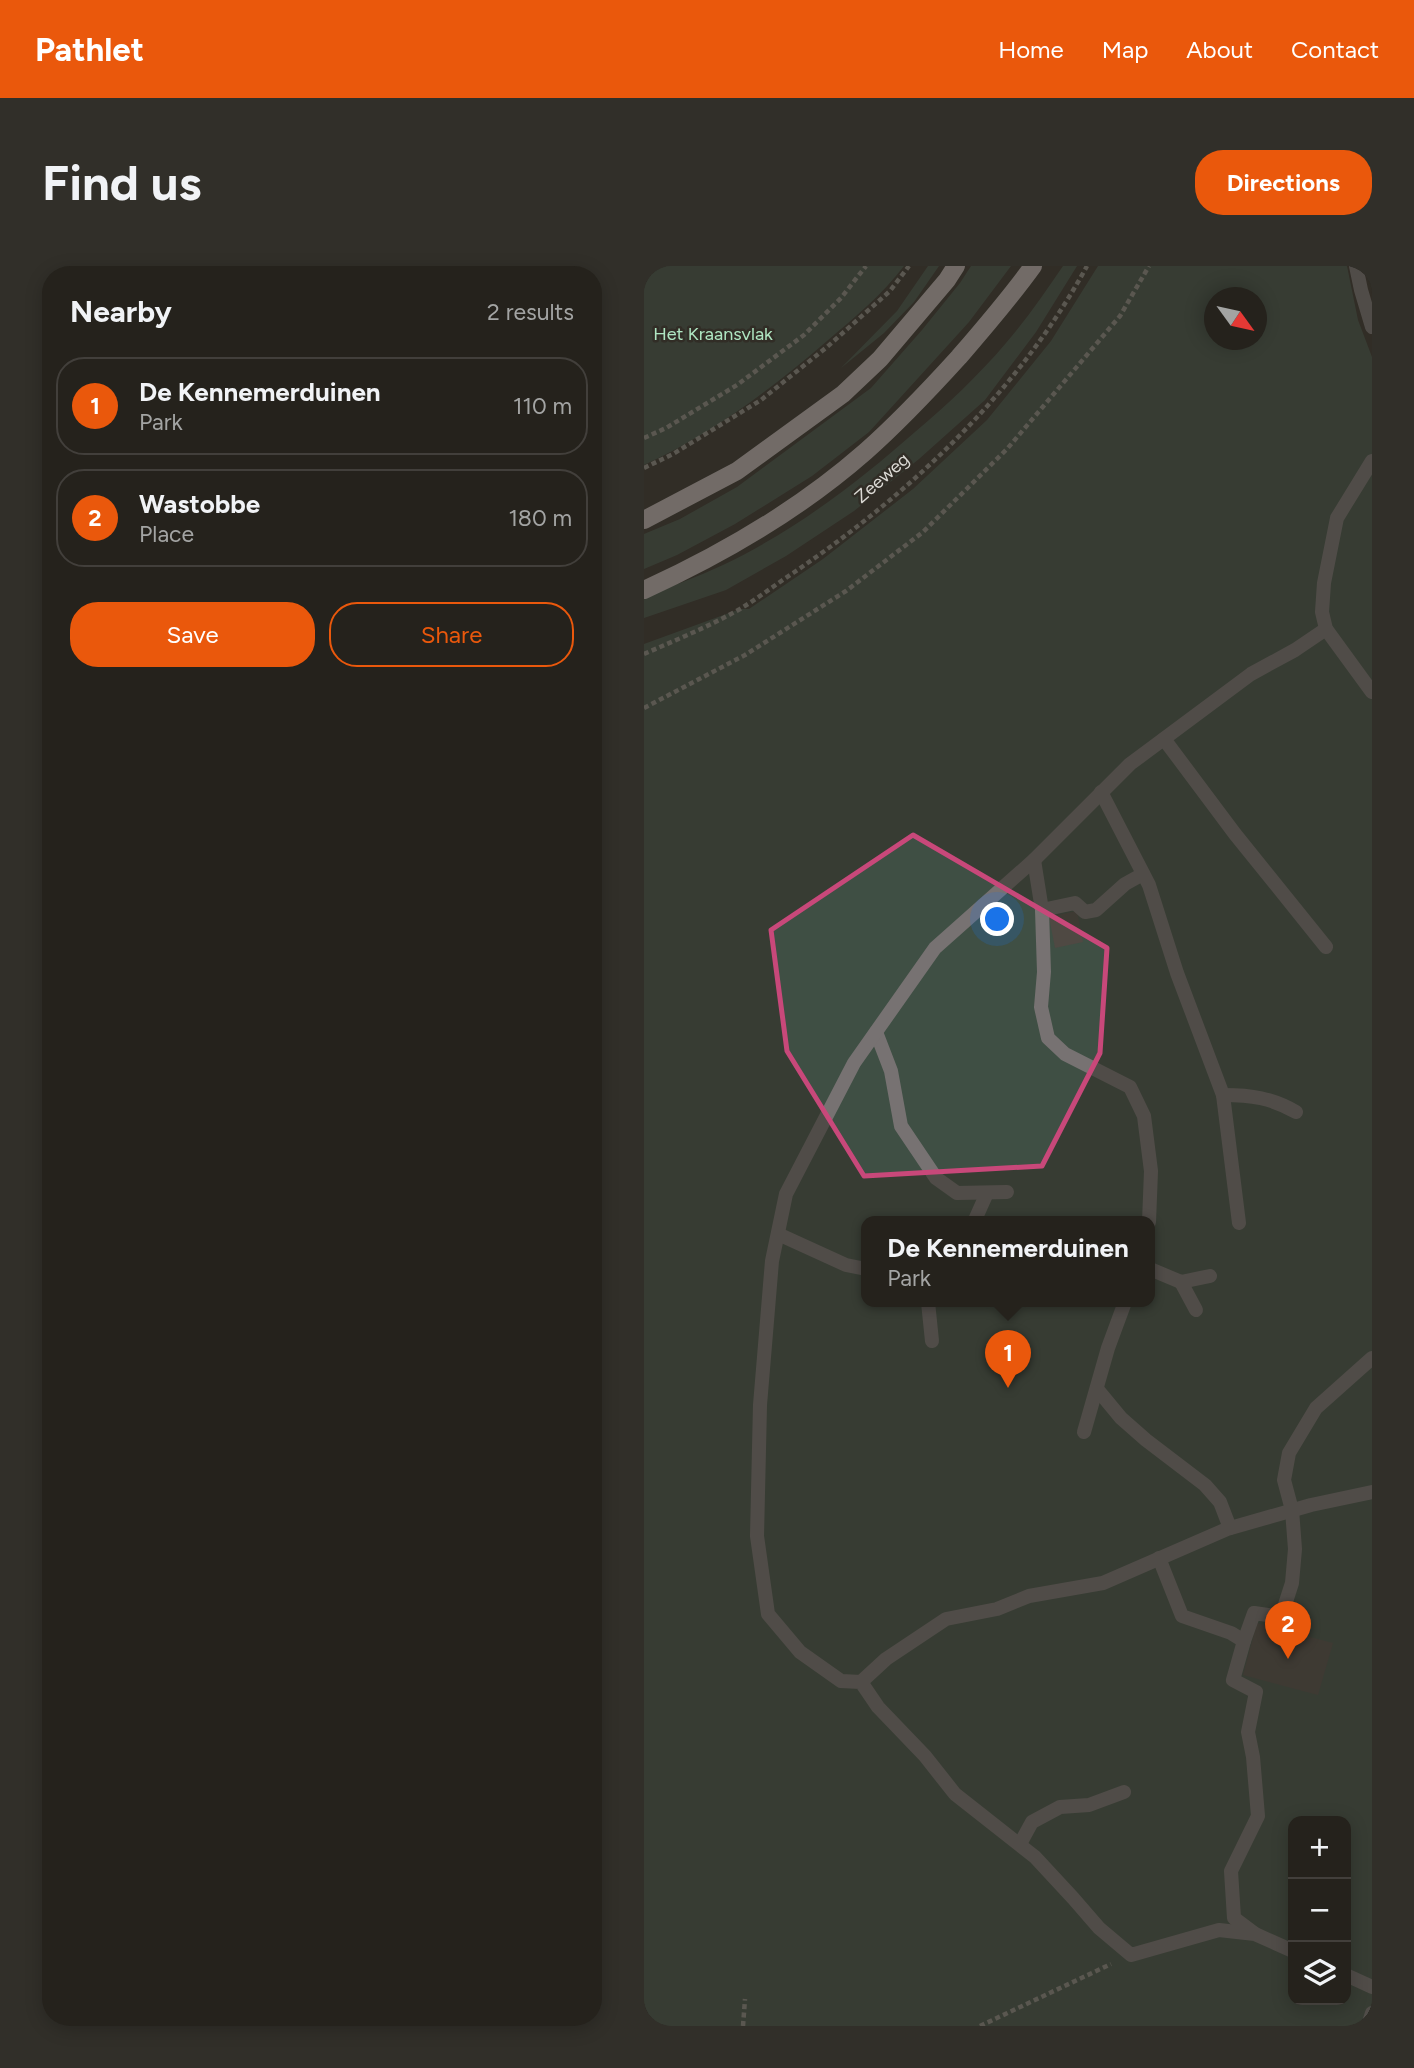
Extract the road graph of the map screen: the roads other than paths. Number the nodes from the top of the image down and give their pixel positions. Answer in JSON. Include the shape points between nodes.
{"nodes":[{"id":1,"x":956,"y":266,"type":"edge"},
{"id":2,"x":1033,"y":266,"type":"edge"},
{"id":3,"x":1356,"y":266,"type":"edge"},
{"id":4,"x":1372,"y":327,"type":"edge"},
{"id":5,"x":1372,"y":461,"type":"edge"},
{"id":6,"x":644,"y":520,"type":"edge"},
{"id":7,"x":644,"y":590,"type":"edge"},
{"id":8,"x":1326,"y":629,"type":"junction"},
{"id":9,"x":1372,"y":692,"type":"edge"},
{"id":10,"x":1164,"y":739,"type":"junction"},
{"id":11,"x":1101,"y":792,"type":"junction"},
{"id":12,"x":1034,"y":860,"type":"junction"},
{"id":13,"x":1143,"y":874,"type":"junction"},
{"id":14,"x":1042,"y":910,"type":"junction"},
{"id":15,"x":1326,"y":947,"type":"dead end"},
{"id":16,"x":876,"y":1031,"type":"junction"},
{"id":17,"x":1223,"y":1095,"type":"junction"},
{"id":18,"x":1296,"y":1112,"type":"dead end"},
{"id":19,"x":1007,"y":1192,"type":"dead end"},
{"id":20,"x":987,"y":1193,"type":"junction"},
{"id":21,"x":977,"y":1216,"type":"edge"},
{"id":22,"x":1149,"y":1216,"type":"edge"},
{"id":23,"x":1239,"y":1223,"type":"dead end"},
{"id":24,"x":778,"y":1234,"type":"junction"},
{"id":25,"x":861,"y":1268,"type":"edge"},
{"id":26,"x":1155,"y":1271,"type":"edge"},
{"id":27,"x":1210,"y":1276,"type":"dead end"},
{"id":28,"x":1181,"y":1282,"type":"junction"},
{"id":29,"x":929,"y":1307,"type":"edge"},
{"id":30,"x":1123,"y":1307,"type":"edge"},
{"id":31,"x":1196,"y":1310,"type":"dead end"},
{"id":32,"x":932,"y":1341,"type":"dead end"},
{"id":33,"x":1372,"y":1358,"type":"edge"},
{"id":34,"x":1097,"y":1389,"type":"junction"},
{"id":35,"x":1084,"y":1433,"type":"dead end"},
{"id":36,"x":1372,"y":1492,"type":"edge"},
{"id":37,"x":1292,"y":1510,"type":"junction"},
{"id":38,"x":1230,"y":1528,"type":"junction"},
{"id":39,"x":1159,"y":1558,"type":"junction"},
{"id":40,"x":1244,"y":1641,"type":"junction"},
{"id":41,"x":862,"y":1682,"type":"junction"},
{"id":42,"x":1124,"y":1792,"type":"dead end"},
{"id":43,"x":1020,"y":1844,"type":"junction"},
{"id":44,"x":1255,"y":1934,"type":"junction"},
{"id":45,"x":1288,"y":1949,"type":"edge"},
{"id":46,"x":1351,"y":1977,"type":"edge"},
{"id":47,"x":1372,"y":1987,"type":"edge"},
{"id":48,"x":1372,"y":2013,"type":"edge"},
{"id":49,"x":1368,"y":2026,"type":"edge"}],
"edges":[{"from":1,"to":6,"type":"main road","via":[[880,359],[843,394],[737,471]]},
{"from":2,"to":7,"type":"main road","name":"Zeeweg","via":[[986,328],[863,454],[744,538]]},
{"from":3,"to":4,"type":"lane"},
{"from":5,"to":8,"type":"lane","via":[[1338,518],[1324,583]]},
{"from":8,"to":9,"type":"lane"},
{"from":8,"to":10,"type":"lane","via":[[1251,674]]},
{"from":10,"to":11,"type":"lane"},
{"from":10,"to":15,"type":"lane","via":[[1234,835]]},
{"from":11,"to":12,"type":"lane"},
{"from":11,"to":13,"type":"lane"},
{"from":12,"to":14,"type":"lane"},
{"from":12,"to":16,"type":"lane","via":[[935,948]]},
{"from":13,"to":14,"type":"lane","via":[[1096,910],[1085,912],[1075,903]]},
{"from":13,"to":17,"type":"lane"},
{"from":14,"to":22,"type":"lane","via":[[1041,1007],[1048,1038],[1065,1054],[1130,1087],[1144,1116],[1151,1171]]},
{"from":16,"to":20,"type":"lane","via":[[891,1071],[901,1126],[936,1178],[957,1193]]},
{"from":16,"to":24,"type":"lane","via":[[854,1063],[786,1194]]},
{"from":17,"to":18,"type":"lane","via":[[1251,1095]]},
{"from":17,"to":23,"type":"lane"},
{"from":19,"to":20,"type":"lane"},
{"from":20,"to":21,"type":"lane"},
{"from":24,"to":25,"type":"lane"},
{"from":24,"to":41,"type":"lane","via":[[759,1431],[757,1536],[768,1614],[800,1652],[841,1681]]},
{"from":26,"to":28,"type":"lane"},
{"from":27,"to":28,"type":"lane"},
{"from":28,"to":31,"type":"lane"},
{"from":29,"to":32,"type":"lane"},
{"from":30,"to":34,"type":"lane"},
{"from":33,"to":37,"type":"lane","via":[[1316,1408],[1289,1453],[1284,1480]]},
{"from":34,"to":35,"type":"lane"},
{"from":34,"to":38,"type":"lane","via":[[1121,1418],[1205,1485],[1220,1502]]},
{"from":36,"to":37,"type":"lane"},
{"from":37,"to":38,"type":"lane"},
{"from":37,"to":40,"type":"lane","via":[[1296,1549],[1292,1584],[1281,1617],[1254,1613]]},
{"from":38,"to":39,"type":"lane"},
{"from":39,"to":40,"type":"lane","via":[[1182,1616]]},
{"from":39,"to":41,"type":"lane","via":[[1103,1583],[1029,1596],[997,1609],[946,1619],[886,1659]]},
{"from":40,"to":44,"type":"lane","via":[[1233,1680],[1256,1692],[1248,1732],[1258,1816],[1231,1871],[1234,1918]]},
{"from":41,"to":43,"type":"lane","via":[[878,1707],[956,1794]]},
{"from":42,"to":43,"type":"lane","via":[[1089,1805],[1060,1807],[1032,1822]]},
{"from":43,"to":44,"type":"lane","via":[[1099,1928],[1131,1955],[1219,1930]]},
{"from":44,"to":45,"type":"lane"},
{"from":46,"to":47,"type":"lane"},
{"from":48,"to":49,"type":"lane"}]}
